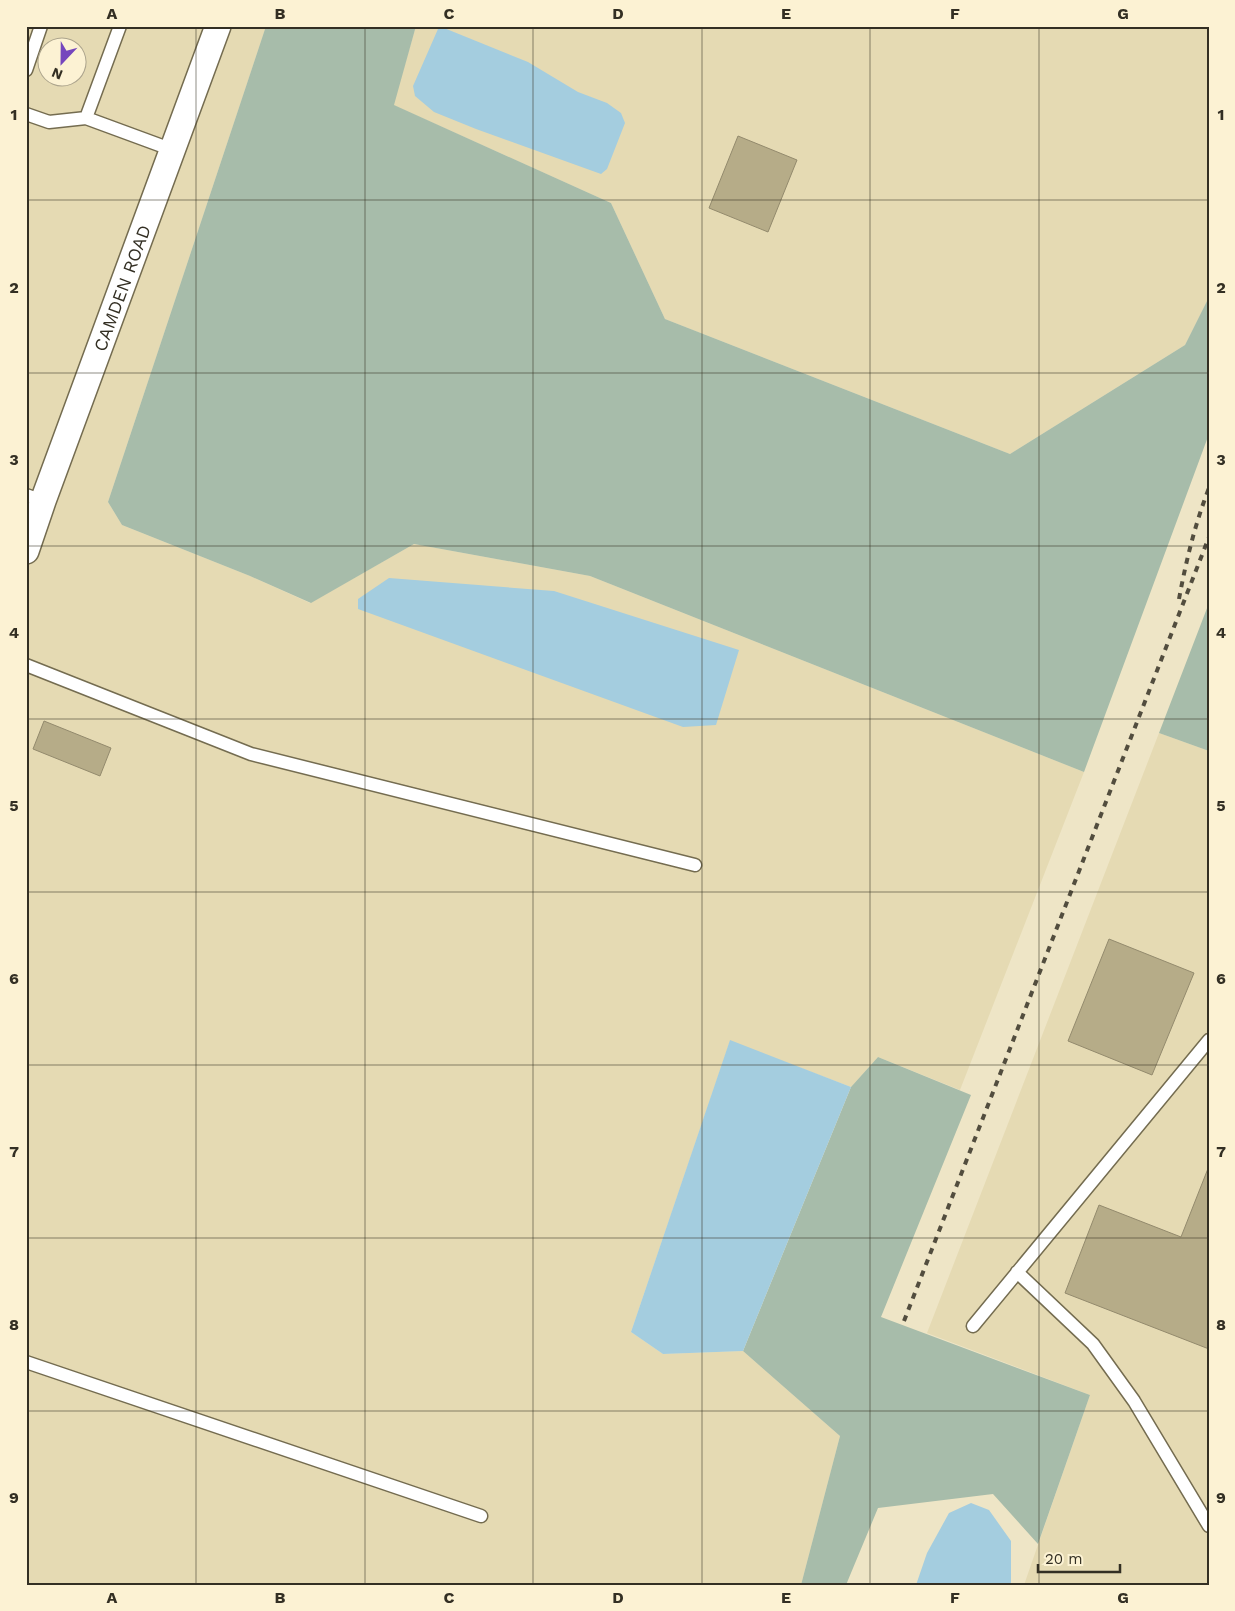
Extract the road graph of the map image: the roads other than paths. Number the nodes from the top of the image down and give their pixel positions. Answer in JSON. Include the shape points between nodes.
{"nodes":[{"id":1,"x":41,"y":26,"type":"edge"},
{"id":2,"x":120,"y":26,"type":"edge"},
{"id":3,"x":218,"y":26,"type":"edge"},
{"id":4,"x":26,"y":70,"type":"edge"},
{"id":5,"x":26,"y":114,"type":"edge"},
{"id":6,"x":86,"y":118,"type":"junction"},
{"id":7,"x":173,"y":150,"type":"junction"},
{"id":8,"x":35,"y":498,"type":"edge"},
{"id":9,"x":26,"y":551,"type":"edge"},
{"id":10,"x":26,"y":665,"type":"edge"},
{"id":11,"x":695,"y":864,"type":"dead end"},
{"id":12,"x":1209,"y":1040,"type":"edge"},
{"id":13,"x":1017,"y":1272,"type":"junction"},
{"id":14,"x":973,"y":1326,"type":"dead end"},
{"id":15,"x":26,"y":1362,"type":"edge"},
{"id":16,"x":480,"y":1516,"type":"dead end"},
{"id":17,"x":1209,"y":1526,"type":"edge"}],
"edges":[{"from":1,"to":4,"type":"lane"},
{"from":2,"to":6,"type":"lane"},
{"from":3,"to":7,"type":"street","name":"CAMDEN ROAD"},
{"from":5,"to":6,"type":"lane","via":[[49,122]]},
{"from":6,"to":7,"type":"lane"},
{"from":7,"to":8,"type":"street","name":"CAMDEN ROAD"},
{"from":8,"to":9,"type":"street","name":"CAMDEN ROAD"},
{"from":10,"to":11,"type":"lane","via":[[251,754]]},
{"from":12,"to":13,"type":"lane"},
{"from":13,"to":14,"type":"lane"},
{"from":13,"to":17,"type":"lane","via":[[1093,1344],[1134,1401]]},
{"from":15,"to":16,"type":"lane"}]}
